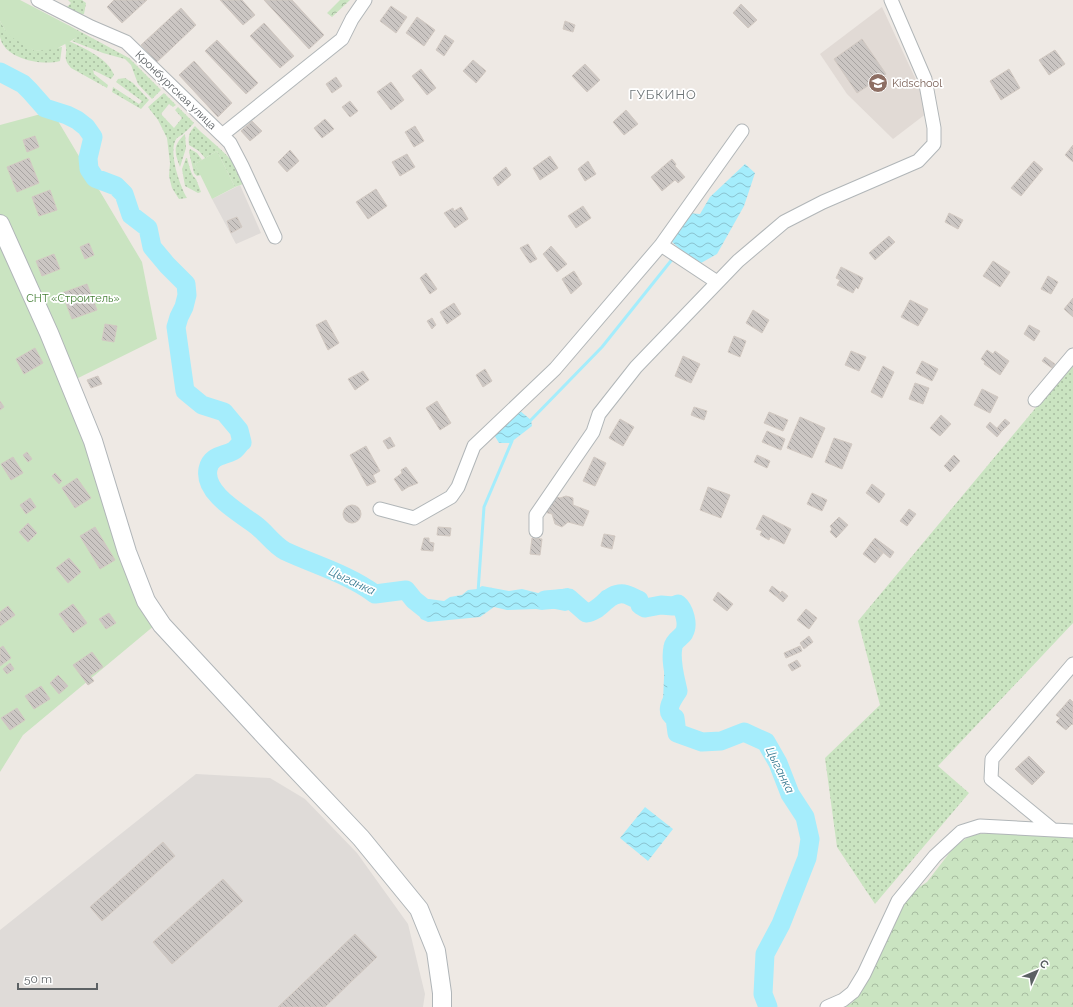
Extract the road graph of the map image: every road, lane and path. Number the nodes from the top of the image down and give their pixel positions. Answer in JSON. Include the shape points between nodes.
{"nodes":[{"id":1,"x":38,"y":0,"type":"edge"},
{"id":2,"x":365,"y":0,"type":"edge"},
{"id":3,"x":891,"y":0,"type":"edge"},
{"id":4,"x":742,"y":131,"type":"dead end"},
{"id":5,"x":222,"y":135,"type":"junction"},
{"id":6,"x":0,"y":224,"type":"edge"},
{"id":7,"x":275,"y":237,"type":"dead end"},
{"id":8,"x":661,"y":245,"type":"junction"},
{"id":9,"x":717,"y":282,"type":"junction"},
{"id":10,"x":1073,"y":355,"type":"edge"},
{"id":11,"x":1035,"y":400,"type":"dead end"},
{"id":12,"x":380,"y":509,"type":"dead end"},
{"id":13,"x":536,"y":531,"type":"dead end"},
{"id":14,"x":1073,"y":664,"type":"edge"},
{"id":15,"x":1052,"y":829,"type":"junction"},
{"id":16,"x":1073,"y":831,"type":"edge"},
{"id":17,"x":442,"y":1007,"type":"edge"},
{"id":18,"x":827,"y":1007,"type":"edge"}],
"edges":[{"from":1,"to":5,"type":"street","name":"Кронбургская улица","via":[[126,42]]},
{"from":2,"to":5,"type":"street","name":"Кронбургская улица","via":[[342,39]]},
{"from":3,"to":9,"type":"street","via":[[925,79],[934,128],[934,144],[918,161],[823,202],[784,222]]},
{"from":4,"to":8,"type":"street"},
{"from":5,"to":7,"type":"street","via":[[230,143],[242,166]]},
{"from":6,"to":17,"type":"street","via":[[49,333],[93,441],[127,552],[146,600],[162,625],[361,838],[420,909],[436,951]]},
{"from":8,"to":9,"type":"street"},
{"from":8,"to":12,"type":"street","via":[[554,369],[474,446],[458,487],[451,497],[414,518]]},
{"from":9,"to":13,"type":"street","via":[[636,367],[599,414],[593,432],[536,515]]},
{"from":10,"to":11,"type":"street"},
{"from":14,"to":15,"type":"street","via":[[992,759],[991,779]]},
{"from":15,"to":16,"type":"street"},
{"from":15,"to":18,"type":"street","via":[[980,826],[961,832],[934,856],[898,901],[853,992]]}]}
